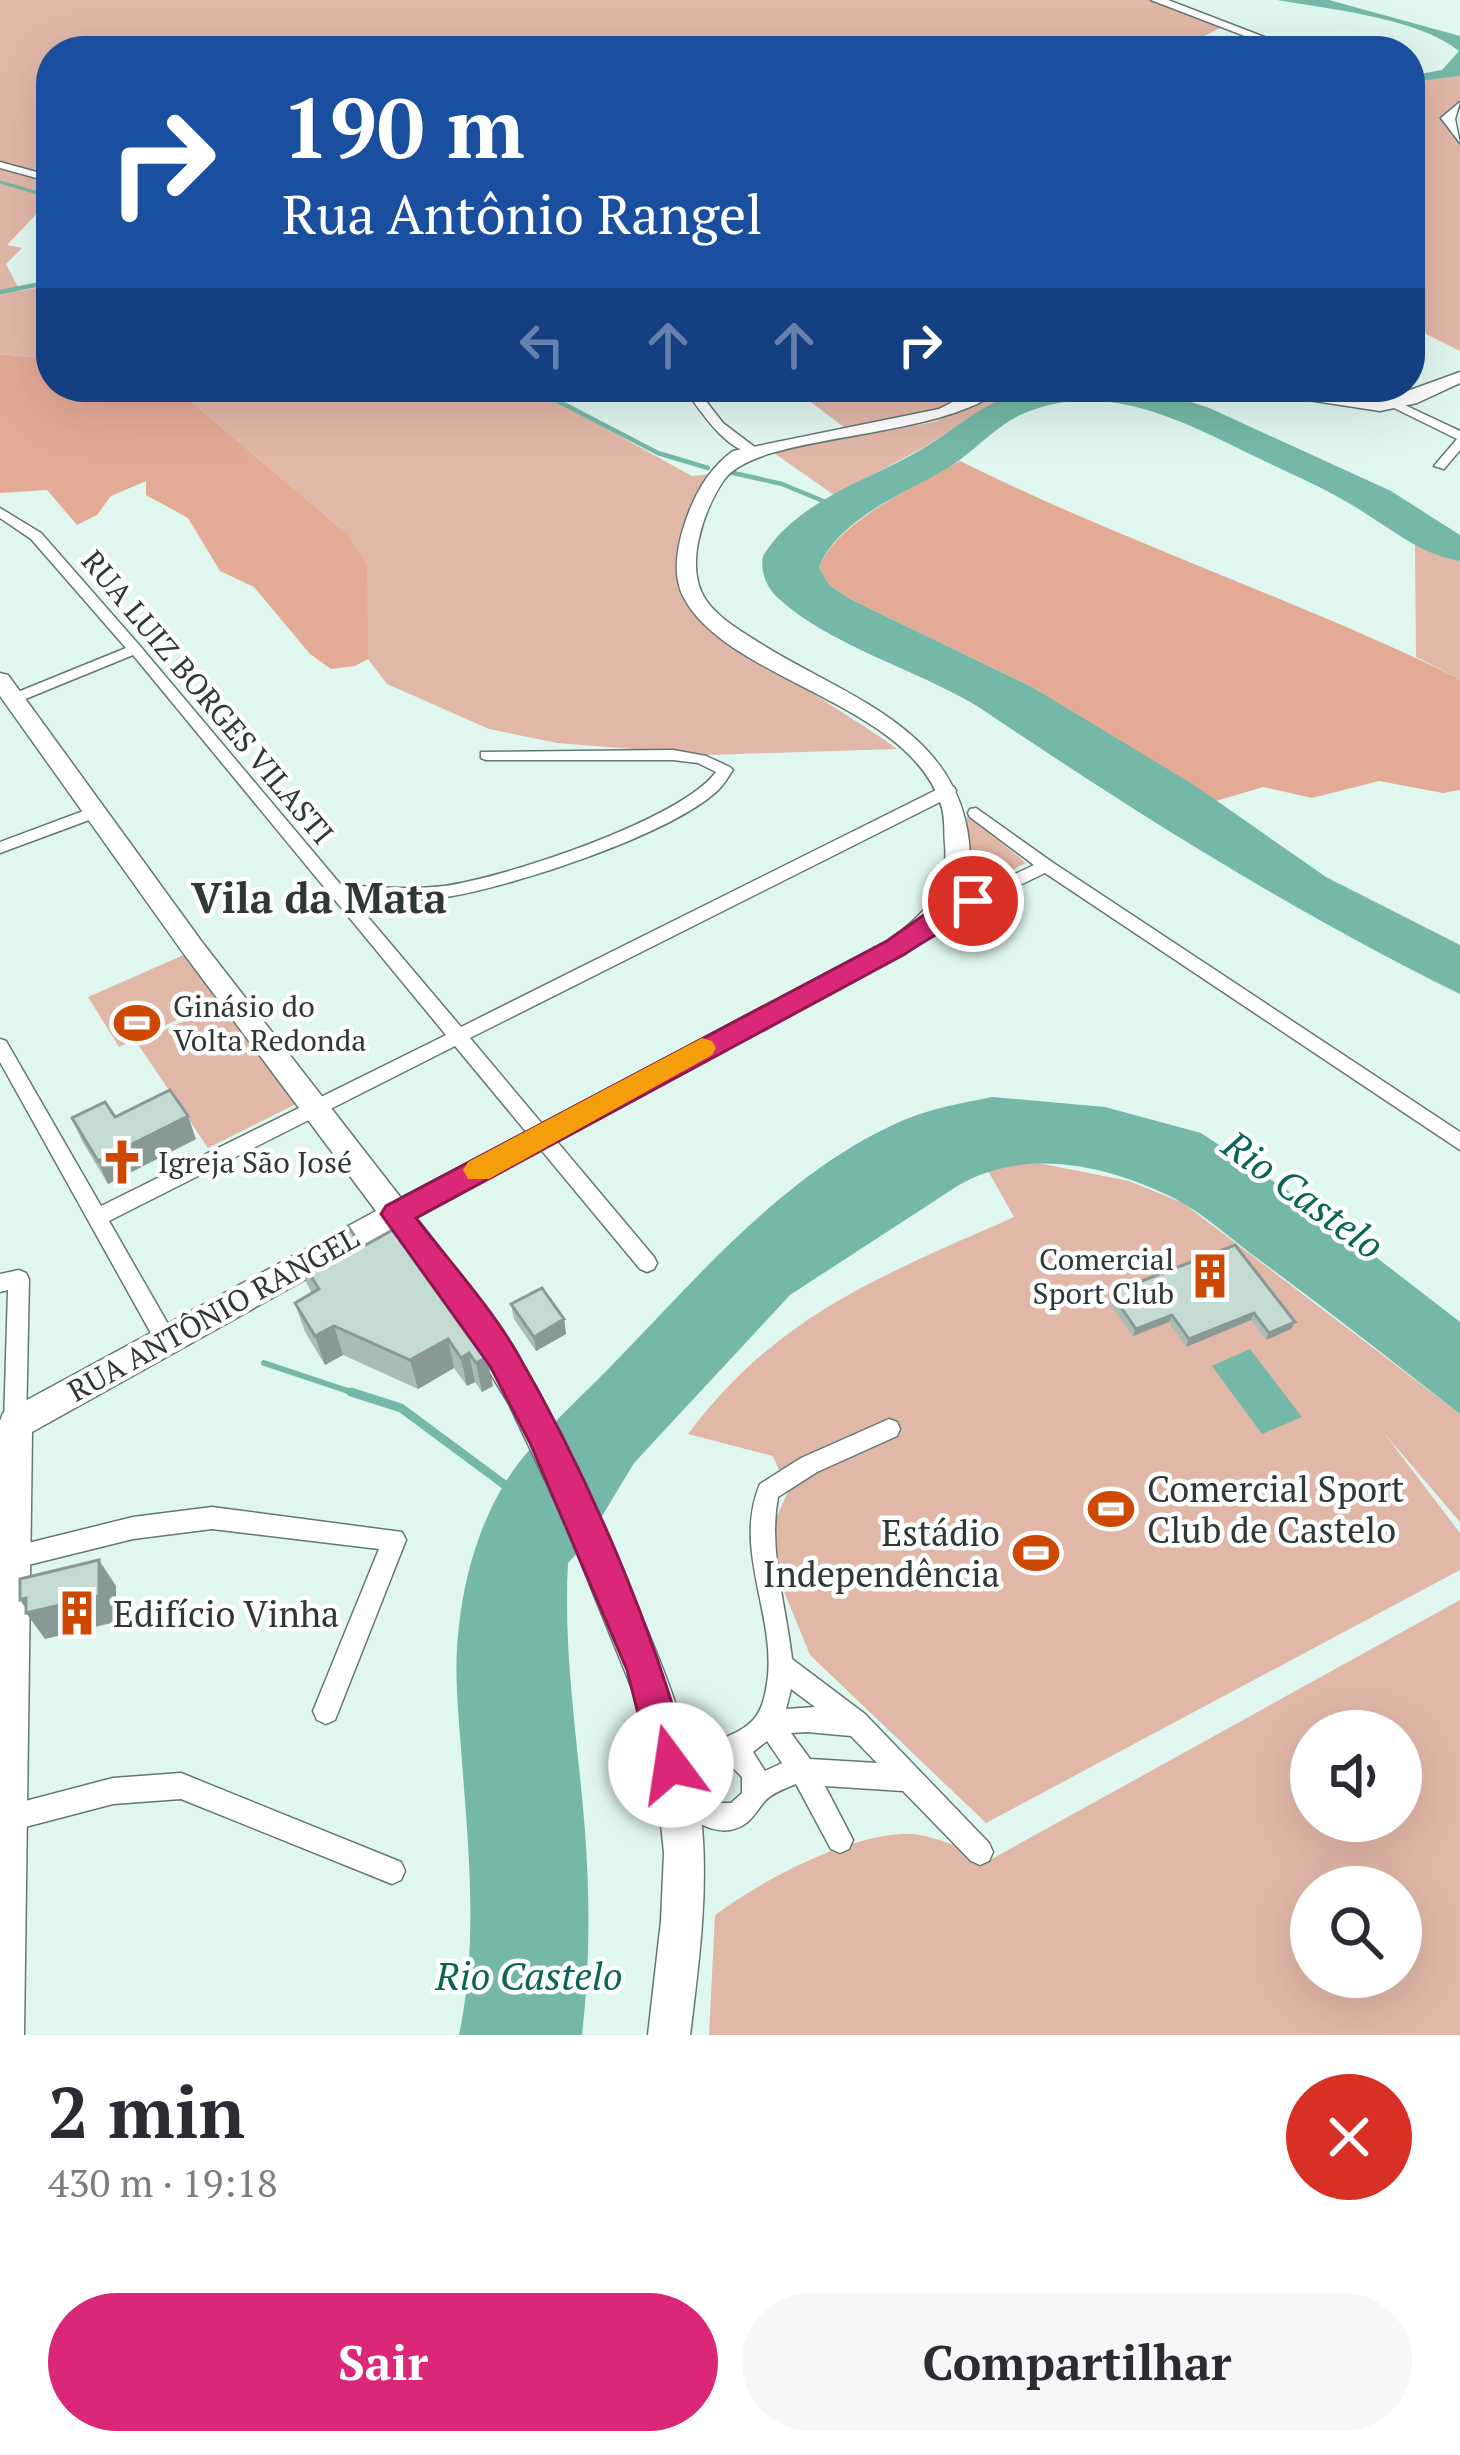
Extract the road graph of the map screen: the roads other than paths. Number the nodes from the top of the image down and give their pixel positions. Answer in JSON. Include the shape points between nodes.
{"nodes":[{"id":1,"x":1157,"y":0,"type":"edge"},
{"id":2,"x":1254,"y":36,"type":"edge"},
{"id":3,"x":1460,"y":106,"type":"edge"},
{"id":4,"x":1460,"y":139,"type":"edge"},
{"id":5,"x":0,"y":165,"type":"edge"},
{"id":6,"x":36,"y":175,"type":"edge"},
{"id":7,"x":1459,"y":377,"type":"edge"},
{"id":8,"x":1425,"y":386,"type":"edge"},
{"id":9,"x":1430,"y":391,"type":"junction"},
{"id":10,"x":1425,"y":393,"type":"edge"},
{"id":11,"x":701,"y":402,"type":"edge"},
{"id":12,"x":966,"y":402,"type":"edge"},
{"id":13,"x":1333,"y":402,"type":"edge"},
{"id":14,"x":1400,"y":402,"type":"edge"},
{"id":15,"x":1394,"y":404,"type":"junction"},
{"id":16,"x":1460,"y":439,"type":"edge"},
{"id":17,"x":752,"y":451,"type":"junction"},
{"id":18,"x":1440,"y":466,"type":"dead end"},
{"id":19,"x":0,"y":512,"type":"edge"},
{"id":20,"x":135,"y":650,"type":"junction"},
{"id":21,"x":7,"y":690,"type":"edge"},
{"id":22,"x":486,"y":755,"type":"dead end"},
{"id":23,"x":948,"y":791,"type":"junction"},
{"id":24,"x":94,"y":812,"type":"junction"},
{"id":25,"x":976,"y":813,"type":"dead end"},
{"id":26,"x":0,"y":848,"type":"edge"},
{"id":27,"x":1046,"y":866,"type":"junction"},
{"id":28,"x":337,"y":890,"type":"junction"},
{"id":29,"x":937,"y":918,"type":"junction"},
{"id":30,"x":456,"y":1039,"type":"junction"},
{"id":31,"x":0,"y":1046,"type":"edge"},
{"id":32,"x":319,"y":1109,"type":"junction"},
{"id":33,"x":538,"y":1137,"type":"junction"},
{"id":34,"x":1460,"y":1142,"type":"edge"},
{"id":35,"x":396,"y":1214,"type":"junction"},
{"id":36,"x":98,"y":1217,"type":"junction"},
{"id":37,"x":647,"y":1263,"type":"dead end"},
{"id":38,"x":9,"y":1281,"type":"edge"},
{"id":39,"x":165,"y":1338,"type":"junction"},
{"id":40,"x":889,"y":1429,"type":"dead end"},
{"id":41,"x":10,"y":1443,"type":"edge"},
{"id":42,"x":12,"y":1558,"type":"junction"},
{"id":43,"x":6,"y":1661,"type":"edge"},
{"id":44,"x":784,"y":1667,"type":"junction"},
{"id":45,"x":326,"y":1711,"type":"dead end"},
{"id":46,"x":769,"y":1723,"type":"junction"},
{"id":47,"x":857,"y":1724,"type":"junction"},
{"id":48,"x":732,"y":1753,"type":"junction"},
{"id":49,"x":682,"y":1770,"type":"junction"},
{"id":50,"x":802,"y":1770,"type":"junction"},
{"id":51,"x":908,"y":1778,"type":"junction"},
{"id":52,"x":754,"y":1791,"type":"junction"},
{"id":53,"x":706,"y":1814,"type":"junction"},
{"id":54,"x":6,"y":1834,"type":"edge"},
{"id":55,"x":840,"y":1840,"type":"dead end"},
{"id":56,"x":684,"y":1850,"type":"junction"},
{"id":57,"x":980,"y":1852,"type":"dead end"},
{"id":58,"x":392,"y":1870,"type":"dead end"},
{"id":59,"x":3,"y":2035,"type":"edge"},
{"id":60,"x":669,"y":2035,"type":"edge"}],
"edges":[{"from":1,"to":2,"type":"main road"},
{"from":3,"to":4,"type":"main road","via":[[1448,118]]},
{"from":5,"to":6,"type":"street"},
{"from":7,"to":9,"type":"main road"},
{"from":8,"to":9,"type":"main road"},
{"from":9,"to":10,"type":"main road"},
{"from":11,"to":17,"type":"street"},
{"from":12,"to":17,"type":"main road"},
{"from":13,"to":15,"type":"main road"},
{"from":14,"to":15,"type":"main road"},
{"from":15,"to":16,"type":"street"},
{"from":16,"to":18,"type":"street"},
{"from":17,"to":23,"type":"main road","via":[[716,476],[695,521],[686,557],[692,594],[754,646],[861,708],[919,755]]},
{"from":19,"to":20,"type":"street","name":"RUA LUIZ BORGES VILASTI","via":[[36,536]]},
{"from":20,"to":21,"type":"street"},
{"from":20,"to":28,"type":"street","name":"RUA LUIZ BORGES VILASTI"},
{"from":21,"to":24,"type":"main road"},
{"from":22,"to":28,"type":"street","via":[[673,755],[725,770],[717,788],[676,813],[491,882],[416,894]]},
{"from":23,"to":29,"type":"main road","via":[[959,839],[953,883]]},
{"from":23,"to":30,"type":"street"},
{"from":24,"to":26,"type":"street"},
{"from":24,"to":32,"type":"main road"},
{"from":25,"to":27,"type":"street"},
{"from":27,"to":29,"type":"street","name":"RUA ANTÔNIO RANGEL"},
{"from":27,"to":34,"type":"street"},
{"from":28,"to":30,"type":"street","name":"RUA LUIZ BORGES VILASTI"},
{"from":29,"to":33,"type":"main road","name":"RUA ANTÔNIO RANGEL"},
{"from":30,"to":32,"type":"street"},
{"from":30,"to":33,"type":"street","name":"RUA LUIZ BORGES VILASTI"},
{"from":31,"to":36,"type":"street"},
{"from":32,"to":35,"type":"main road"},
{"from":32,"to":36,"type":"street"},
{"from":33,"to":35,"type":"main road","name":"RUA ANTÔNIO RANGEL"},
{"from":33,"to":37,"type":"street","name":"RUA LUIZ BORGES VILASTI"},
{"from":35,"to":39,"type":"main road","name":"RUA ANTÔNIO RANGEL"},
{"from":35,"to":49,"type":"main road","via":[[502,1356],[544,1436]]},
{"from":36,"to":39,"type":"street"},
{"from":38,"to":41,"type":"street"},
{"from":39,"to":41,"type":"main road","name":"RUA ANTÔNIO RANGEL"},
{"from":40,"to":44,"type":"street","via":[[768,1491],[758,1522]]},
{"from":41,"to":42,"type":"main road"},
{"from":42,"to":43,"type":"main road"},
{"from":42,"to":45,"type":"street","via":[[212,1518],[394,1540]]},
{"from":43,"to":54,"type":"main road"},
{"from":44,"to":46,"type":"street"},
{"from":44,"to":47,"type":"street"},
{"from":46,"to":47,"type":"street"},
{"from":46,"to":48,"type":"street"},
{"from":46,"to":50,"type":"street"},
{"from":47,"to":51,"type":"street"},
{"from":48,"to":49,"type":"street"},
{"from":48,"to":52,"type":"street","via":[[752,1769]]},
{"from":49,"to":53,"type":"street"},
{"from":49,"to":56,"type":"main road"},
{"from":50,"to":51,"type":"street"},
{"from":50,"to":52,"type":"street"},
{"from":50,"to":55,"type":"street"},
{"from":51,"to":57,"type":"street"},
{"from":52,"to":53,"type":"street","via":[[736,1815]]},
{"from":53,"to":56,"type":"street"},
{"from":54,"to":58,"type":"street","via":[[113,1791],[181,1786]]},
{"from":54,"to":59,"type":"main road"},
{"from":56,"to":60,"type":"main road"}]}
